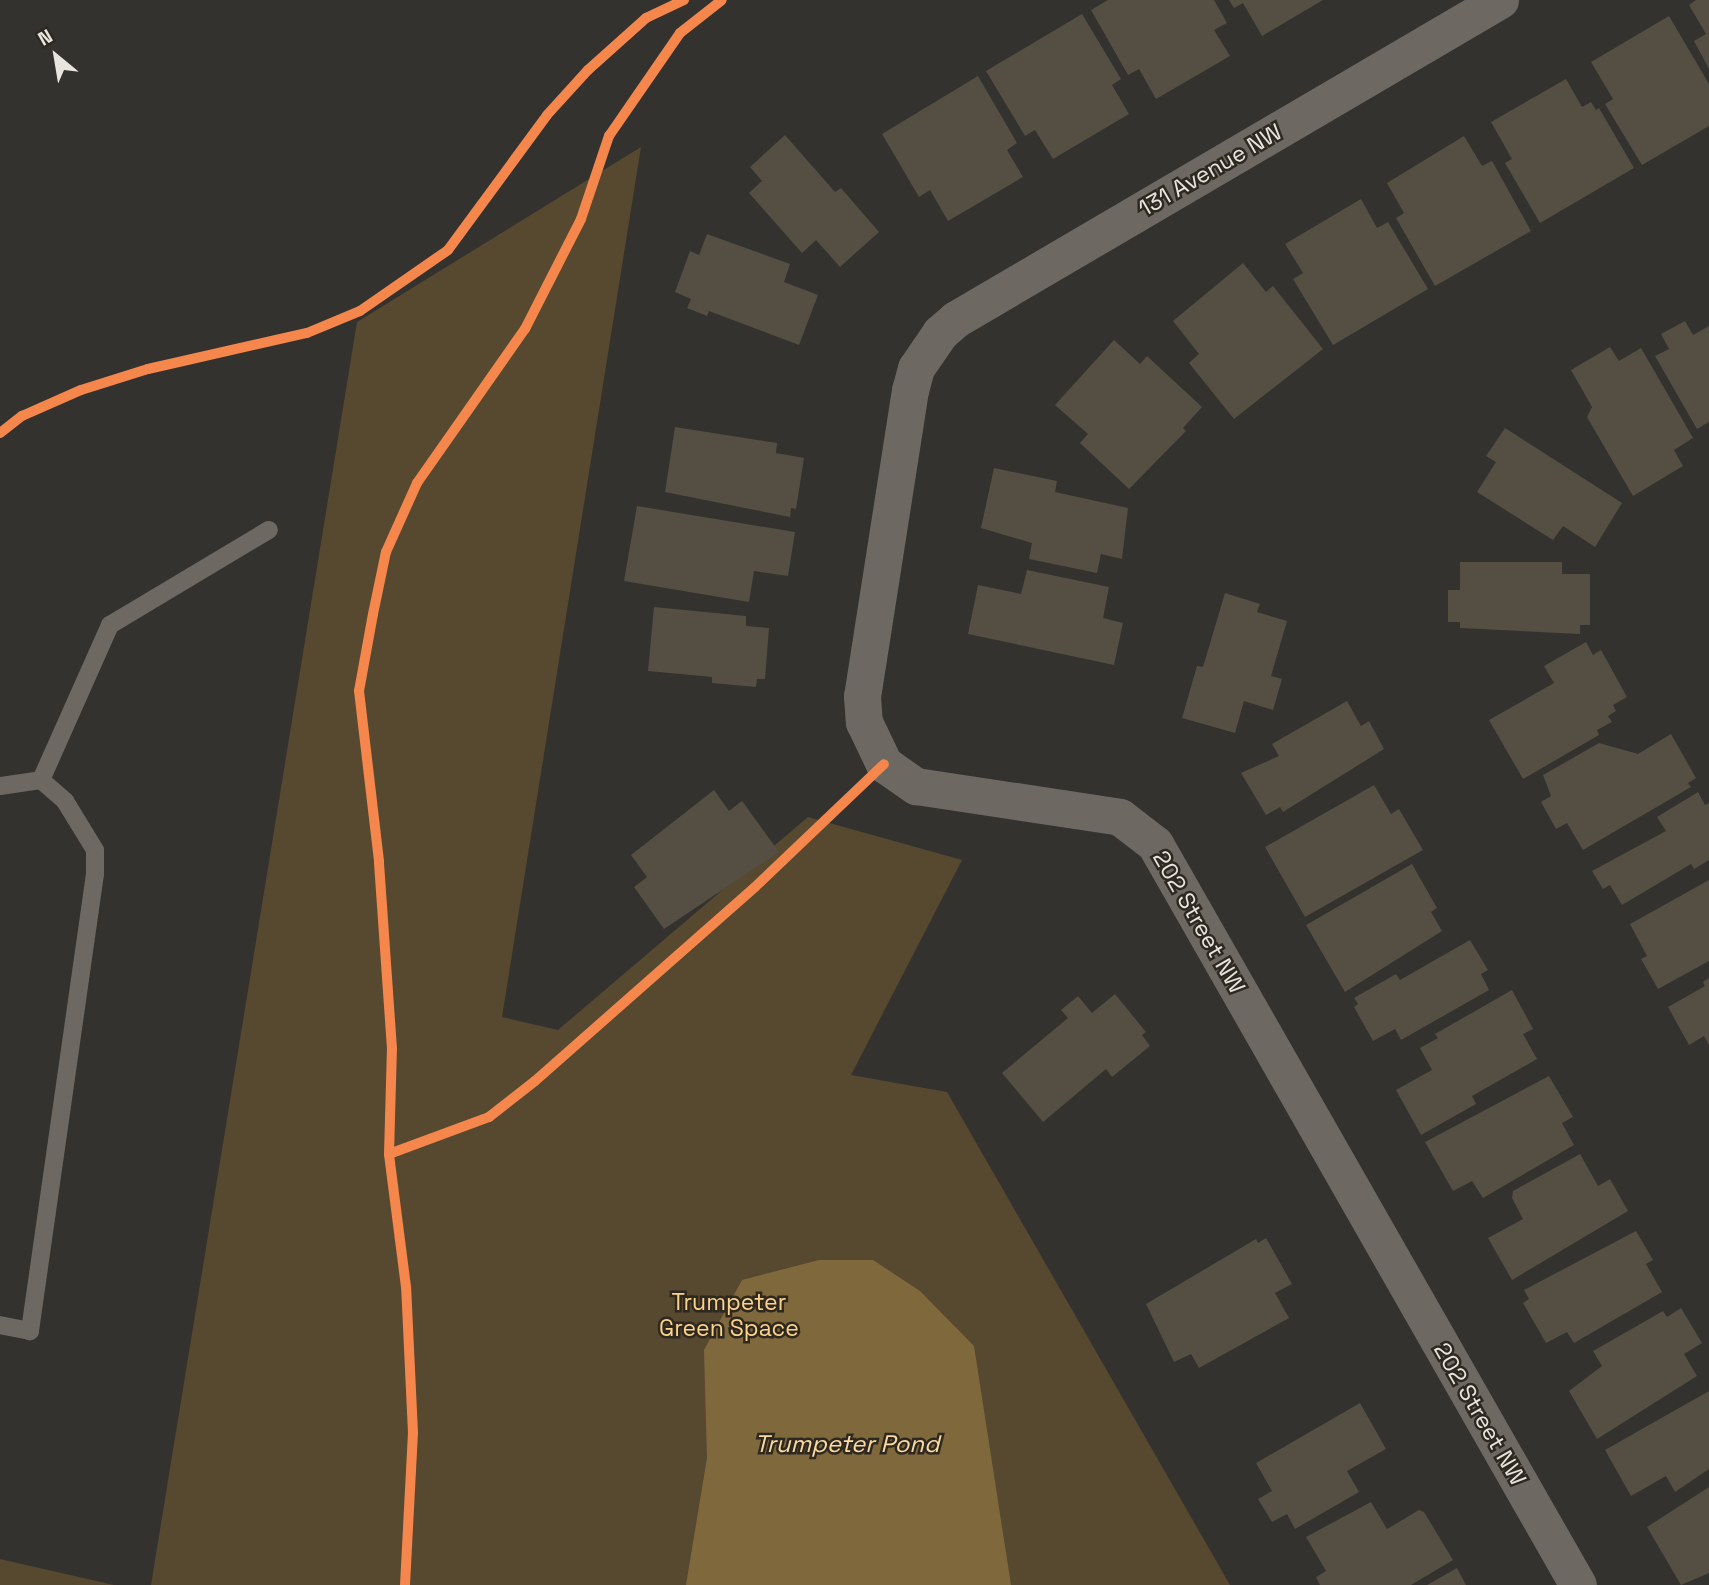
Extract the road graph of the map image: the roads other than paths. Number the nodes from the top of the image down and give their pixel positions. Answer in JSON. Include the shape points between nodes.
{"nodes":[{"id":1,"x":1500,"y":0,"type":"edge"},
{"id":2,"x":925,"y":349,"type":"joint"},
{"id":3,"x":269,"y":530,"type":"dead end"},
{"id":4,"x":41,"y":780,"type":"junction"},
{"id":5,"x":0,"y":786,"type":"edge"},
{"id":6,"x":0,"y":1325,"type":"edge"},
{"id":7,"x":1578,"y":1585,"type":"edge"}],
"edges":[{"from":1,"to":2,"type":"street","name":"131 Avenue NW","via":[[956,318]]},
{"from":2,"to":7,"type":"street","name":"202 Street NW","via":[[910,390],[862,696],[872,744],[884,764],[916,786],[1120,817],[1155,844]]},
{"from":3,"to":4,"type":"lane","via":[[110,625]]},
{"from":4,"to":5,"type":"lane"},
{"from":4,"to":6,"type":"lane","via":[[65,801],[80,823],[95,850],[96,874],[30,1331]]}]}
